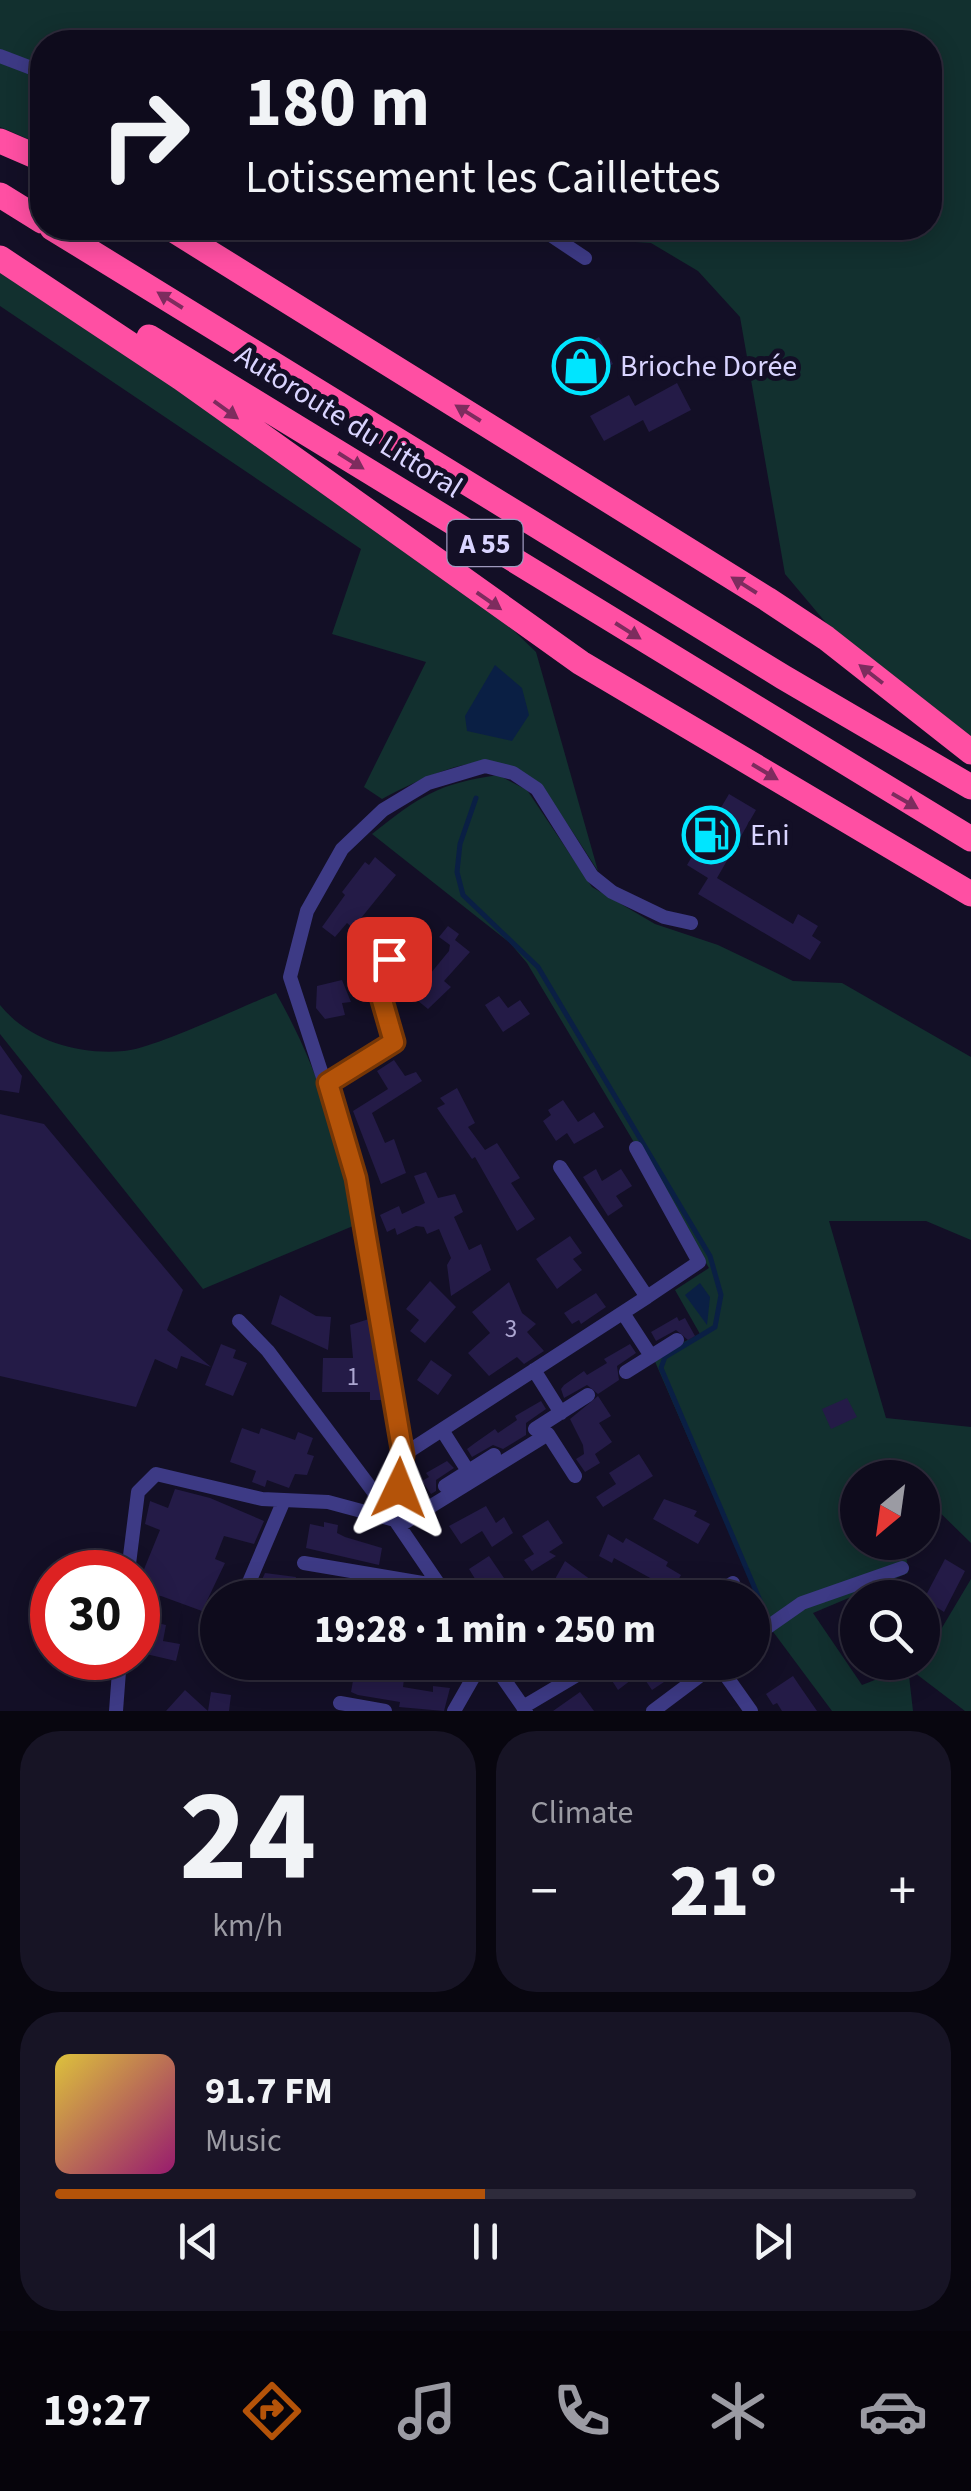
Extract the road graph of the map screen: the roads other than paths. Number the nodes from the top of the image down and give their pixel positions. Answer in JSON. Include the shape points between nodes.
{"nodes":[{"id":1,"x":0,"y":56,"type":"edge"},
{"id":2,"x":30,"y":67,"type":"edge"},
{"id":3,"x":0,"y":141,"type":"edge"},
{"id":4,"x":30,"y":154,"type":"edge"},
{"id":5,"x":0,"y":195,"type":"edge"},
{"id":6,"x":30,"y":214,"type":"edge"},
{"id":7,"x":72,"y":240,"type":"edge"},
{"id":8,"x":189,"y":240,"type":"edge"},
{"id":9,"x":558,"y":240,"type":"edge"},
{"id":10,"x":0,"y":245,"type":"edge"},
{"id":11,"x":0,"y":258,"type":"edge"},
{"id":12,"x":585,"y":258,"type":"dead end"},
{"id":13,"x":971,"y":752,"type":"edge"},
{"id":14,"x":971,"y":787,"type":"edge"},
{"id":15,"x":971,"y":839,"type":"edge"},
{"id":16,"x":971,"y":894,"type":"edge"},
{"id":17,"x":690,"y":922,"type":"dead end"},
{"id":18,"x":387,"y":928,"type":"dead end"},
{"id":19,"x":328,"y":1083,"type":"junction"},
{"id":20,"x":636,"y":1148,"type":"dead end"},
{"id":21,"x":560,"y":1167,"type":"dead end"},
{"id":22,"x":647,"y":1297,"type":"junction"},
{"id":23,"x":623,"y":1313,"type":"junction"},
{"id":24,"x":239,"y":1321,"type":"dead end"},
{"id":25,"x":677,"y":1340,"type":"dead end"},
{"id":26,"x":651,"y":1356,"type":"junction"},
{"id":27,"x":534,"y":1370,"type":"junction"},
{"id":28,"x":626,"y":1372,"type":"dead end"},
{"id":29,"x":588,"y":1396,"type":"dead end"},
{"id":30,"x":561,"y":1413,"type":"junction"},
{"id":31,"x":442,"y":1430,"type":"junction"},
{"id":32,"x":535,"y":1430,"type":"dead end"},
{"id":33,"x":494,"y":1454,"type":"dead end"},
{"id":34,"x":403,"y":1455,"type":"junction"},
{"id":35,"x":468,"y":1472,"type":"junction"},
{"id":36,"x":576,"y":1476,"type":"dead end"},
{"id":37,"x":445,"y":1486,"type":"dead end"},
{"id":38,"x":284,"y":1500,"type":"junction"},
{"id":39,"x":397,"y":1523,"type":"junction"},
{"id":40,"x":131,"y":1550,"type":"edge"},
{"id":41,"x":304,"y":1563,"type":"dead end"},
{"id":42,"x":902,"y":1568,"type":"dead end"},
{"id":43,"x":250,"y":1580,"type":"edge"},
{"id":44,"x":386,"y":1580,"type":"edge"},
{"id":45,"x":436,"y":1580,"type":"edge"},
{"id":46,"x":770,"y":1625,"type":"edge"},
{"id":47,"x":118,"y":1680,"type":"edge"},
{"id":48,"x":472,"y":1680,"type":"edge"},
{"id":49,"x":504,"y":1680,"type":"edge"},
{"id":50,"x":570,"y":1680,"type":"edge"},
{"id":51,"x":695,"y":1680,"type":"edge"},
{"id":52,"x":730,"y":1680,"type":"edge"},
{"id":53,"x":340,"y":1702,"type":"dead end"},
{"id":54,"x":524,"y":1709,"type":"edge"},
{"id":55,"x":116,"y":1711,"type":"edge"},
{"id":56,"x":385,"y":1711,"type":"edge"},
{"id":57,"x":454,"y":1711,"type":"edge"},
{"id":58,"x":652,"y":1711,"type":"edge"},
{"id":59,"x":751,"y":1711,"type":"edge"}],
"edges":[{"from":1,"to":2,"type":"street"},
{"from":3,"to":4,"type":"highway"},
{"from":5,"to":6,"type":"highway"},
{"from":14,"to":7,"type":"highway","name":"Autoroute du Littoral","number":"A 55","one_way":true},
{"from":13,"to":8,"type":"highway","one_way":true,"via":[[767,599]]},
{"from":9,"to":12,"type":"street"},
{"from":10,"to":15,"type":"highway","name":"Autoroute du Littoral","number":"A 55","one_way":true},
{"from":11,"to":16,"type":"highway","one_way":true,"via":[[181,378],[581,663]]},
{"from":17,"to":19,"type":"street","via":[[628,902],[592,876],[537,789],[513,773],[472,767],[428,782],[354,834],[308,911],[290,976]]},
{"from":18,"to":19,"type":"street","via":[[402,942],[375,976],[394,1042]]},
{"from":19,"to":34,"type":"street","via":[[356,1178]]},
{"from":20,"to":22,"type":"street","via":[[699,1262]]},
{"from":21,"to":22,"type":"street"},
{"from":22,"to":23,"type":"street"},
{"from":23,"to":26,"type":"street"},
{"from":23,"to":27,"type":"street"},
{"from":24,"to":39,"type":"street"},
{"from":25,"to":26,"type":"street"},
{"from":26,"to":28,"type":"street"},
{"from":27,"to":30,"type":"street"},
{"from":27,"to":31,"type":"street"},
{"from":29,"to":30,"type":"street"},
{"from":30,"to":32,"type":"street"},
{"from":31,"to":34,"type":"street"},
{"from":31,"to":35,"type":"street"},
{"from":33,"to":35,"type":"street"},
{"from":34,"to":39,"type":"street"},
{"from":35,"to":37,"type":"street"},
{"from":36,"to":39,"type":"street","via":[[548,1434]]},
{"from":38,"to":39,"type":"street","via":[[328,1502]]},
{"from":38,"to":40,"type":"street","via":[[156,1474],[138,1492]]},
{"from":38,"to":43,"type":"street"},
{"from":39,"to":45,"type":"street"},
{"from":41,"to":44,"type":"street"},
{"from":42,"to":46,"type":"street","via":[[802,1603]]},
{"from":47,"to":55,"type":"street"},
{"from":48,"to":57,"type":"street"},
{"from":49,"to":54,"type":"street"},
{"from":50,"to":54,"type":"street"},
{"from":51,"to":58,"type":"street"},
{"from":52,"to":59,"type":"street"},
{"from":53,"to":56,"type":"street"}]}
